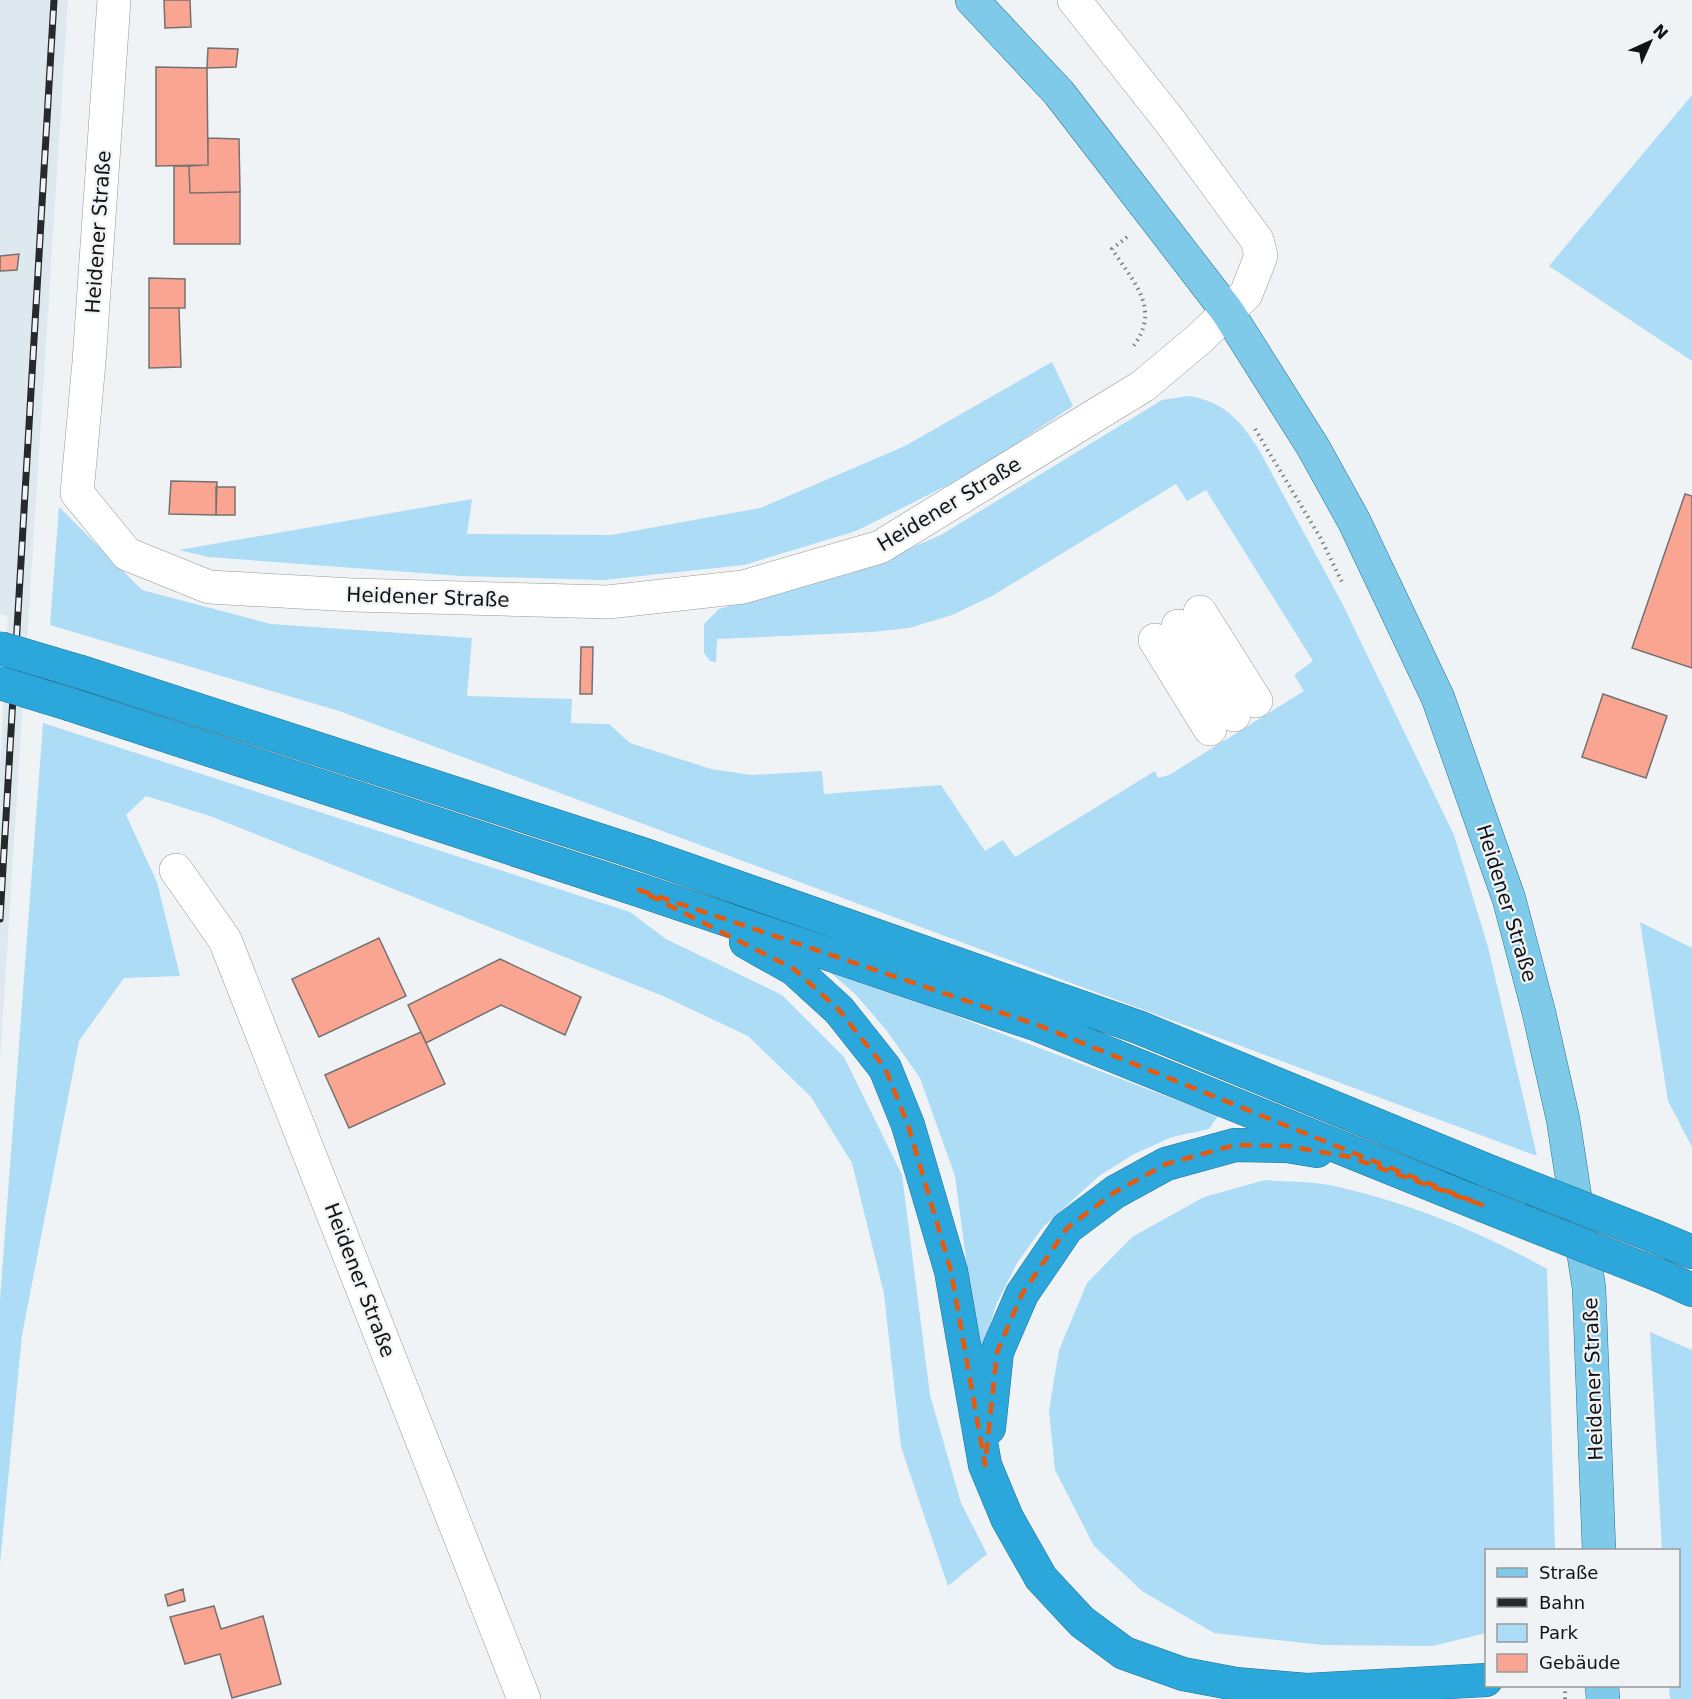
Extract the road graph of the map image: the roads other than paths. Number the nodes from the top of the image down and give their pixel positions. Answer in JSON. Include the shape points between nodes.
{"nodes":[{"id":1,"x":114,"y":0,"type":"edge"},
{"id":2,"x":972,"y":0,"type":"edge"},
{"id":3,"x":1074,"y":0,"type":"edge"},
{"id":4,"x":1227,"y":311,"type":"junction"},
{"id":5,"x":1178,"y":626,"type":"dead end"},
{"id":6,"x":0,"y":648,"type":"edge"},
{"id":7,"x":0,"y":683,"type":"edge"},
{"id":8,"x":1233,"y":715,"type":"dead end"},
{"id":9,"x":176,"y":870,"type":"dead end"},
{"id":10,"x":639,"y":890,"type":"junction"},
{"id":11,"x":1482,"y":1205,"type":"junction"},
{"id":12,"x":1692,"y":1252,"type":"edge"},
{"id":13,"x":1692,"y":1290,"type":"edge"},
{"id":14,"x":985,"y":1465,"type":"junction"},
{"id":15,"x":1599,"y":1549,"type":"edge"},
{"id":16,"x":1485,"y":1680,"type":"edge"},
{"id":17,"x":1387,"y":1687,"type":"junction"},
{"id":18,"x":524,"y":1699,"type":"edge"},
{"id":19,"x":1430,"y":1699,"type":"edge"}],
"edges":[{"from":1,"to":4,"type":"street","name":"Heidener Straße","via":[[77,493],[127,554],[209,587],[608,602],[743,587],[880,547],[1143,386]]},
{"from":2,"to":4,"type":"main road","name":"Heidener Straße","via":[[1059,93]]},
{"from":3,"to":4,"type":"street","via":[[1257,240],[1261,256],[1245,294]]},
{"from":4,"to":15,"type":"main road","name":"Heidener Straße","via":[[1313,447],[1386,586],[1438,698],[1509,899],[1563,1119],[1589,1288]]},
{"from":5,"to":8,"type":"street"},
{"from":6,"to":12,"type":"highway","bridge":true,"via":[[642,854],[1138,1027]]},
{"from":7,"to":10,"type":"highway","bridge":true},
{"from":9,"to":18,"type":"street","name":"Heidener Straße","via":[[225,940]]},
{"from":10,"to":11,"type":"highway","via":[[1038,1025]]},
{"from":10,"to":14,"type":"highway","via":[[794,969],[839,1010],[885,1068],[908,1125],[951,1271]]},
{"from":11,"to":13,"type":"highway","bridge":true},
{"from":11,"to":14,"type":"highway","via":[[1350,1157],[1287,1146],[1235,1145],[1166,1164],[1115,1192],[1067,1228],[1022,1294],[997,1352]]},
{"from":14,"to":17,"type":"highway","via":[[1007,1518],[1041,1578],[1082,1622],[1124,1653],[1183,1674],[1236,1684],[1307,1690]]},
{"from":16,"to":17,"type":"highway"},
{"from":17,"to":19,"type":"highway"}]}
